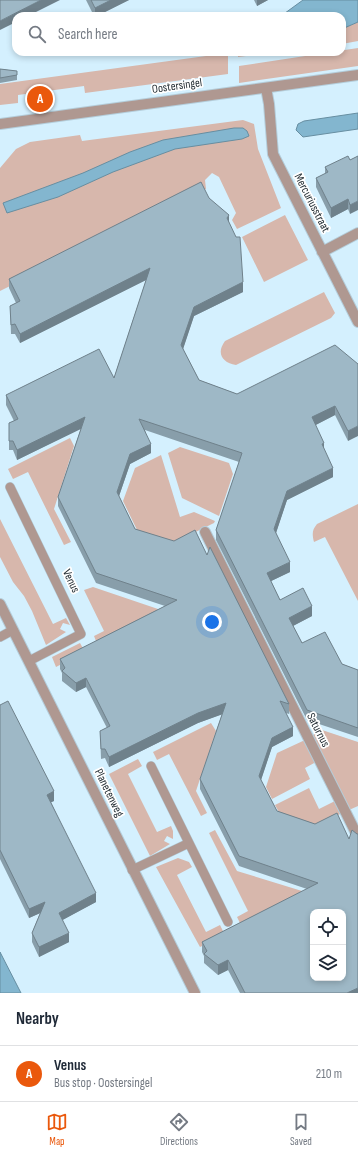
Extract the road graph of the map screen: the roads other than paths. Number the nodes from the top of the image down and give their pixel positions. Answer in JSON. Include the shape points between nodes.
{"nodes":[{"id":1,"x":358,"y":74,"type":"edge"},
{"id":2,"x":266,"y":88,"type":"junction"},
{"id":3,"x":0,"y":124,"type":"edge"},
{"id":4,"x":358,"y":233,"type":"edge"},
{"id":5,"x":322,"y":252,"type":"junction"},
{"id":6,"x":358,"y":322,"type":"edge"},
{"id":7,"x":10,"y":487,"type":"dead end"},
{"id":8,"x":205,"y":532,"type":"dead end"},
{"id":9,"x":0,"y":604,"type":"edge"},
{"id":10,"x":13,"y":630,"type":"junction"},
{"id":11,"x":0,"y":637,"type":"edge"},
{"id":12,"x":29,"y":661,"type":"junction"},
{"id":13,"x":151,"y":766,"type":"dead end"},
{"id":14,"x":358,"y":837,"type":"edge"},
{"id":15,"x":189,"y":843,"type":"junction"},
{"id":16,"x":132,"y":870,"type":"junction"},
{"id":17,"x":228,"y":922,"type":"dead end"},
{"id":18,"x":195,"y":993,"type":"edge"}],
"edges":[{"from":1,"to":2,"type":"street","name":"Oostersingel"},
{"from":2,"to":3,"type":"street","name":"Oostersingel"},
{"from":2,"to":5,"type":"street","name":"Mercuriusstraat","via":[[272,154]]},
{"from":4,"to":5,"type":"street"},
{"from":5,"to":6,"type":"street","name":"Mercuriusstraat"},
{"from":7,"to":12,"type":"lane","name":"Venus","via":[[82,634]]},
{"from":8,"to":14,"type":"street","name":"Saturnus"},
{"from":9,"to":10,"type":"street","name":"Planetenweg"},
{"from":10,"to":11,"type":"lane"},
{"from":10,"to":12,"type":"street","name":"Planetenweg"},
{"from":12,"to":16,"type":"street","name":"Planetenweg"},
{"from":13,"to":15,"type":"lane"},
{"from":15,"to":16,"type":"lane"},
{"from":15,"to":17,"type":"lane"},
{"from":16,"to":18,"type":"street","name":"Planetenweg"}]}
